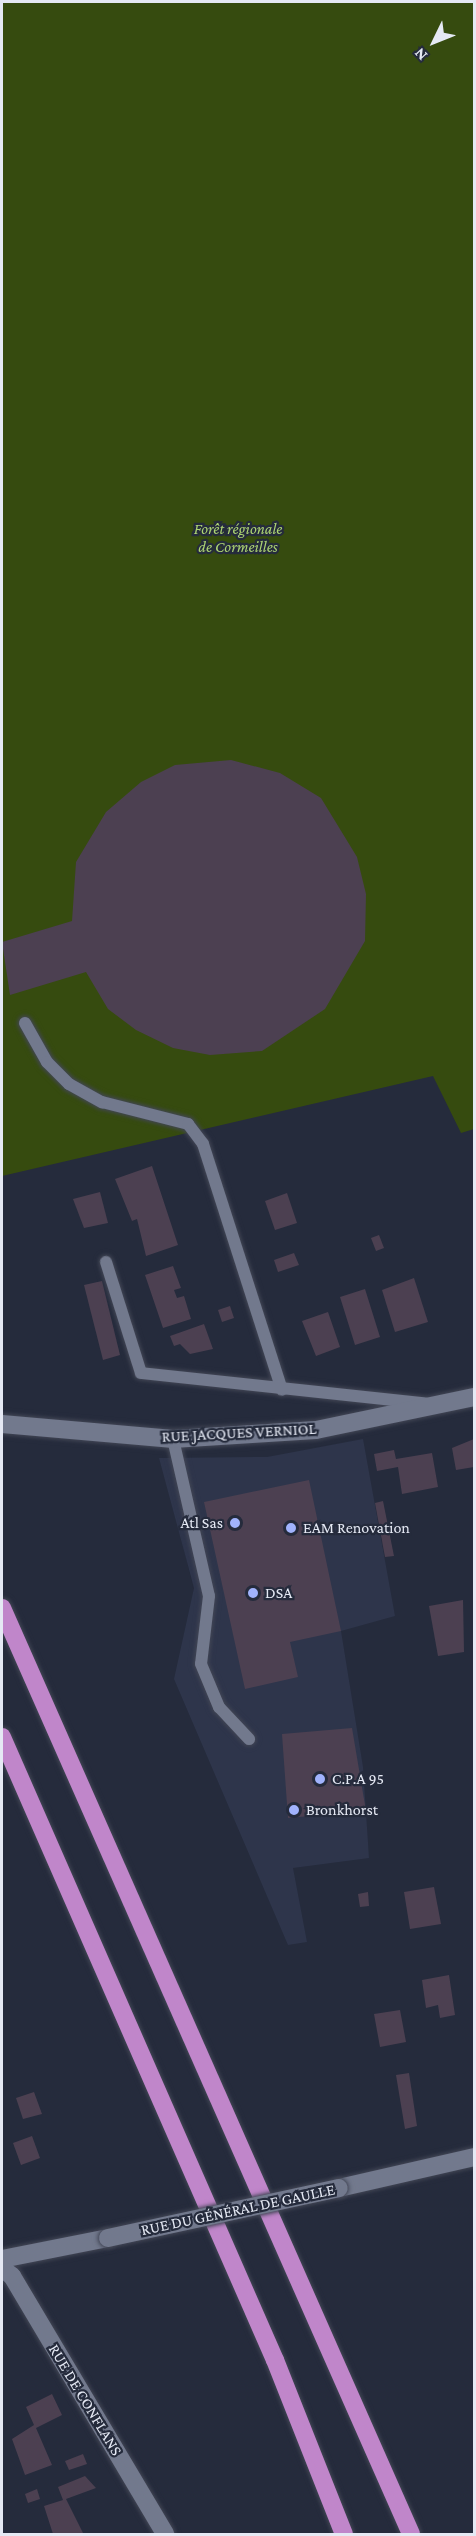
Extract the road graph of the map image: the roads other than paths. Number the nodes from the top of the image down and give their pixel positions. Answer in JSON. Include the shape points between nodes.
{"nodes":[{"id":1,"x":25,"y":1023,"type":"dead end"},
{"id":2,"x":106,"y":1262,"type":"dead end"},
{"id":3,"x":282,"y":1390,"type":"junction"},
{"id":4,"x":474,"y":1397,"type":"edge"},
{"id":5,"x":428,"y":1404,"type":"junction"},
{"id":6,"x":2,"y":1424,"type":"edge"},
{"id":7,"x":172,"y":1439,"type":"junction"},
{"id":8,"x":2,"y":1608,"type":"edge"},
{"id":9,"x":2,"y":1737,"type":"edge"},
{"id":10,"x":249,"y":1739,"type":"dead end"},
{"id":11,"x":474,"y":2157,"type":"edge"},
{"id":12,"x":2,"y":2259,"type":"edge"},
{"id":13,"x":2,"y":2268,"type":"edge"},
{"id":14,"x":165,"y":2535,"type":"edge"},
{"id":15,"x":344,"y":2535,"type":"edge"},
{"id":16,"x":411,"y":2535,"type":"edge"}],
"edges":[{"from":1,"to":3,"type":"lane","via":[[47,1062],[69,1084],[102,1102],[177,1119],[203,1144]]},
{"from":2,"to":3,"type":"lane","via":[[141,1373]]},
{"from":3,"to":5,"type":"lane"},
{"from":4,"to":5,"type":"street","name":"RUE JACQUES VERNIOL"},
{"from":5,"to":7,"type":"street","name":"RUE JACQUES VERNIOL","via":[[316,1430]]},
{"from":6,"to":7,"type":"street","name":"RUE JACQUES VERNIOL"},
{"from":7,"to":10,"type":"lane","via":[[209,1596],[201,1664],[219,1707]]},
{"from":8,"to":16,"type":"highway"},
{"from":9,"to":15,"type":"highway","via":[[275,2360]]},
{"from":11,"to":12,"type":"street","name":"RUE DU GÉNÉRAL DE GAULLE","bridge":true},
{"from":13,"to":14,"type":"street","name":"RUE DE CONFLANS","via":[[12,2276]]}]}
